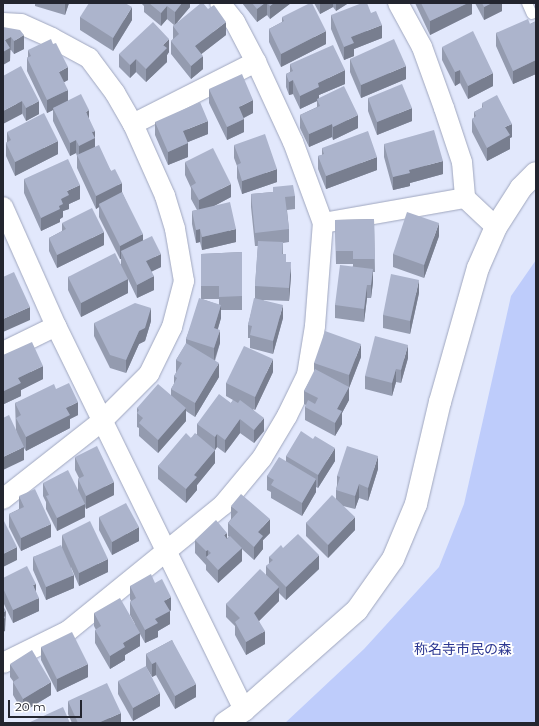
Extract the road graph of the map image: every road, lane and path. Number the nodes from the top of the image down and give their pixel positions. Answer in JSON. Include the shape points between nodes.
{"nodes":[{"id":1,"x":220,"y":3,"type":"edge"},
{"id":2,"x":398,"y":3,"type":"edge"},
{"id":3,"x":527,"y":3,"type":"edge"},
{"id":4,"x":532,"y":14,"type":"dead end"},
{"id":5,"x":3,"y":23,"type":"edge"},
{"id":6,"x":256,"y":62,"type":"junction"},
{"id":7,"x":133,"y":124,"type":"junction"},
{"id":8,"x":536,"y":173,"type":"edge"},
{"id":9,"x":465,"y":198,"type":"junction"},
{"id":10,"x":3,"y":207,"type":"edge"},
{"id":11,"x":323,"y":223,"type":"junction"},
{"id":12,"x":496,"y":226,"type":"junction"},
{"id":13,"x":56,"y":326,"type":"junction"},
{"id":14,"x":3,"y":352,"type":"edge"},
{"id":15,"x":102,"y":421,"type":"junction"},
{"id":16,"x":3,"y":500,"type":"edge"},
{"id":17,"x":166,"y":551,"type":"junction"},
{"id":18,"x":3,"y":663,"type":"edge"},
{"id":19,"x":244,"y":710,"type":"junction"},
{"id":20,"x":225,"y":723,"type":"edge"}],
"edges":[{"from":1,"to":6,"type":"street","via":[[235,22]]},
{"from":2,"to":9,"type":"street","via":[[422,47],[462,162]]},
{"from":3,"to":4,"type":"lane"},
{"from":5,"to":7,"type":"street","via":[[21,24],[89,58],[115,93]]},
{"from":6,"to":7,"type":"street"},
{"from":6,"to":11,"type":"street","via":[[293,142]]},
{"from":7,"to":15,"type":"street","via":[[165,196],[175,229],[184,282],[172,327],[148,374]]},
{"from":8,"to":12,"type":"street","via":[[521,188]]},
{"from":9,"to":11,"type":"street"},
{"from":9,"to":12,"type":"street"},
{"from":10,"to":13,"type":"street"},
{"from":11,"to":17,"type":"street","via":[[315,326],[307,375],[262,458],[223,504]]},
{"from":12,"to":19,"type":"street","via":[[478,268],[440,402],[416,504],[394,559],[357,610]]},
{"from":13,"to":14,"type":"street"},
{"from":13,"to":15,"type":"street"},
{"from":15,"to":16,"type":"street"},
{"from":15,"to":17,"type":"street"},
{"from":17,"to":18,"type":"street","via":[[68,631]]},
{"from":17,"to":19,"type":"street"},
{"from":19,"to":20,"type":"street"}]}
